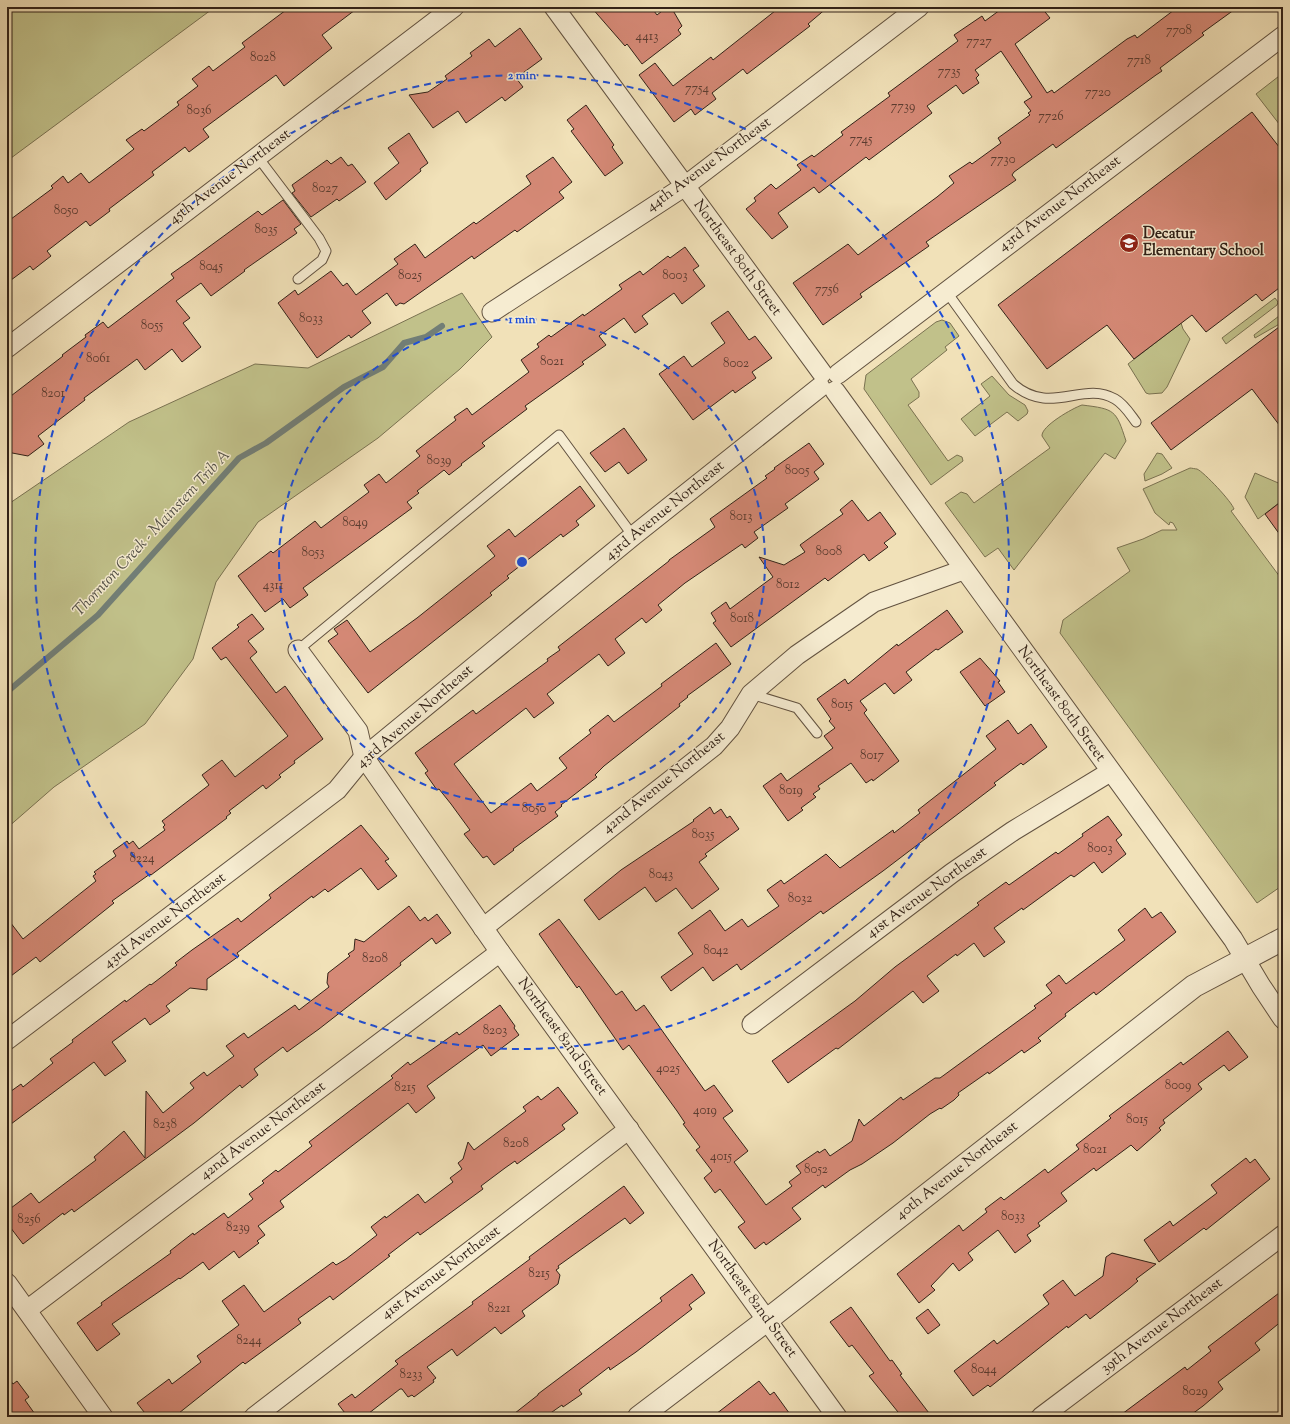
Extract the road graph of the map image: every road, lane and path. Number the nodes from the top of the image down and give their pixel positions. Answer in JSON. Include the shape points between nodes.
{"nodes":[{"id":1,"x":454,"y":7,"type":"edge"},
{"id":2,"x":554,"y":7,"type":"edge"},
{"id":3,"x":919,"y":7,"type":"edge"},
{"id":4,"x":1283,"y":36,"type":"edge"},
{"id":5,"x":257,"y":156,"type":"junction"},
{"id":6,"x":685,"y":186,"type":"junction"},
{"id":7,"x":298,"y":279,"type":"dead end"},
{"id":8,"x":946,"y":291,"type":"junction"},
{"id":9,"x":492,"y":312,"type":"dead end"},
{"id":10,"x":7,"y":348,"type":"edge"},
{"id":11,"x":829,"y":381,"type":"junction"},
{"id":12,"x":1136,"y":422,"type":"dead end"},
{"id":13,"x":633,"y":536,"type":"junction"},
{"id":14,"x":963,"y":570,"type":"junction"},
{"id":15,"x":298,"y":650,"type":"joint"},
{"id":16,"x":751,"y":694,"type":"junction"},
{"id":17,"x":817,"y":733,"type":"dead end"},
{"id":18,"x":364,"y":757,"type":"junction"},
{"id":19,"x":1110,"y":772,"type":"junction"},
{"id":20,"x":483,"y":928,"type":"junction"},
{"id":21,"x":1283,"y":939,"type":"edge"},
{"id":22,"x":500,"y":952,"type":"junction"},
{"id":23,"x":1245,"y":958,"type":"junction"},
{"id":24,"x":1283,"y":1019,"type":"edge"},
{"id":25,"x":752,"y":1024,"type":"dead end"},
{"id":26,"x":7,"y":1040,"type":"edge"},
{"id":27,"x":629,"y":1129,"type":"junction"},
{"id":28,"x":1283,"y":1235,"type":"edge"},
{"id":29,"x":7,"y":1283,"type":"edge"},
{"id":30,"x":27,"y":1310,"type":"junction"},
{"id":31,"x":767,"y":1320,"type":"junction"},
{"id":32,"x":103,"y":1417,"type":"edge"},
{"id":33,"x":254,"y":1417,"type":"edge"},
{"id":34,"x":639,"y":1417,"type":"edge"},
{"id":35,"x":837,"y":1417,"type":"edge"},
{"id":36,"x":1042,"y":1417,"type":"edge"}],
"edges":[{"from":1,"to":5,"type":"street","name":"45th Avenue Northeast"},
{"from":2,"to":6,"type":"street","name":"Northeast 80th Street"},
{"from":3,"to":6,"type":"street","name":"44th Avenue Northeast"},
{"from":4,"to":8,"type":"street","name":"43rd Avenue Northeast"},
{"from":5,"to":7,"type":"lane","via":[[326,251],[322,260]]},
{"from":5,"to":10,"type":"street","name":"45th Avenue Northeast"},
{"from":6,"to":9,"type":"street","name":"44th Avenue Northeast"},
{"from":6,"to":11,"type":"street","name":"Northeast 80th Street"},
{"from":8,"to":11,"type":"street","name":"43rd Avenue Northeast"},
{"from":8,"to":12,"type":"lane","via":[[1013,384],[1021,391],[1048,400],[1083,394],[1110,397],[1122,404]]},
{"from":11,"to":13,"type":"street","name":"43rd Avenue Northeast"},
{"from":11,"to":14,"type":"street","name":"Northeast 80th Street"},
{"from":13,"to":15,"type":"lane","via":[[559,435]]},
{"from":13,"to":18,"type":"street","name":"43rd Avenue Northeast"},
{"from":14,"to":16,"type":"street","name":"42nd Avenue Northeast","via":[[874,602],[797,655]]},
{"from":14,"to":19,"type":"street","name":"Northeast 80th Street"},
{"from":15,"to":18,"type":"street","name":"Northeast 82nd Street","via":[[358,731]]},
{"from":16,"to":17,"type":"lane","via":[[797,708]]},
{"from":16,"to":20,"type":"street","name":"42nd Avenue Northeast","via":[[730,728],[714,746]]},
{"from":18,"to":20,"type":"street","name":"Northeast 82nd Street"},
{"from":18,"to":26,"type":"street","name":"43rd Avenue Northeast","via":[[338,790]]},
{"from":19,"to":23,"type":"street","name":"Northeast 80th Street"},
{"from":19,"to":25,"type":"street","name":"41st Avenue Northeast","via":[[1012,831],[952,873]]},
{"from":20,"to":22,"type":"street","name":"Northeast 82nd Street"},
{"from":21,"to":23,"type":"street","name":"40th Avenue Northeast"},
{"from":22,"to":27,"type":"street","name":"Northeast 82nd Street"},
{"from":22,"to":30,"type":"street","name":"42nd Avenue Northeast"},
{"from":23,"to":24,"type":"street","name":"Northeast 80th Street"},
{"from":23,"to":31,"type":"street","name":"40th Avenue Northeast","via":[[1194,986]]},
{"from":27,"to":31,"type":"street","name":"Northeast 82nd Street"},
{"from":27,"to":33,"type":"street","name":"41st Avenue Northeast"},
{"from":28,"to":36,"type":"street","name":"39th Avenue Northeast"},
{"from":29,"to":30,"type":"street"},
{"from":30,"to":32,"type":"street"},
{"from":31,"to":34,"type":"street","name":"40th Avenue Northeast"},
{"from":31,"to":35,"type":"street","name":"Northeast 82nd Street"}]}
